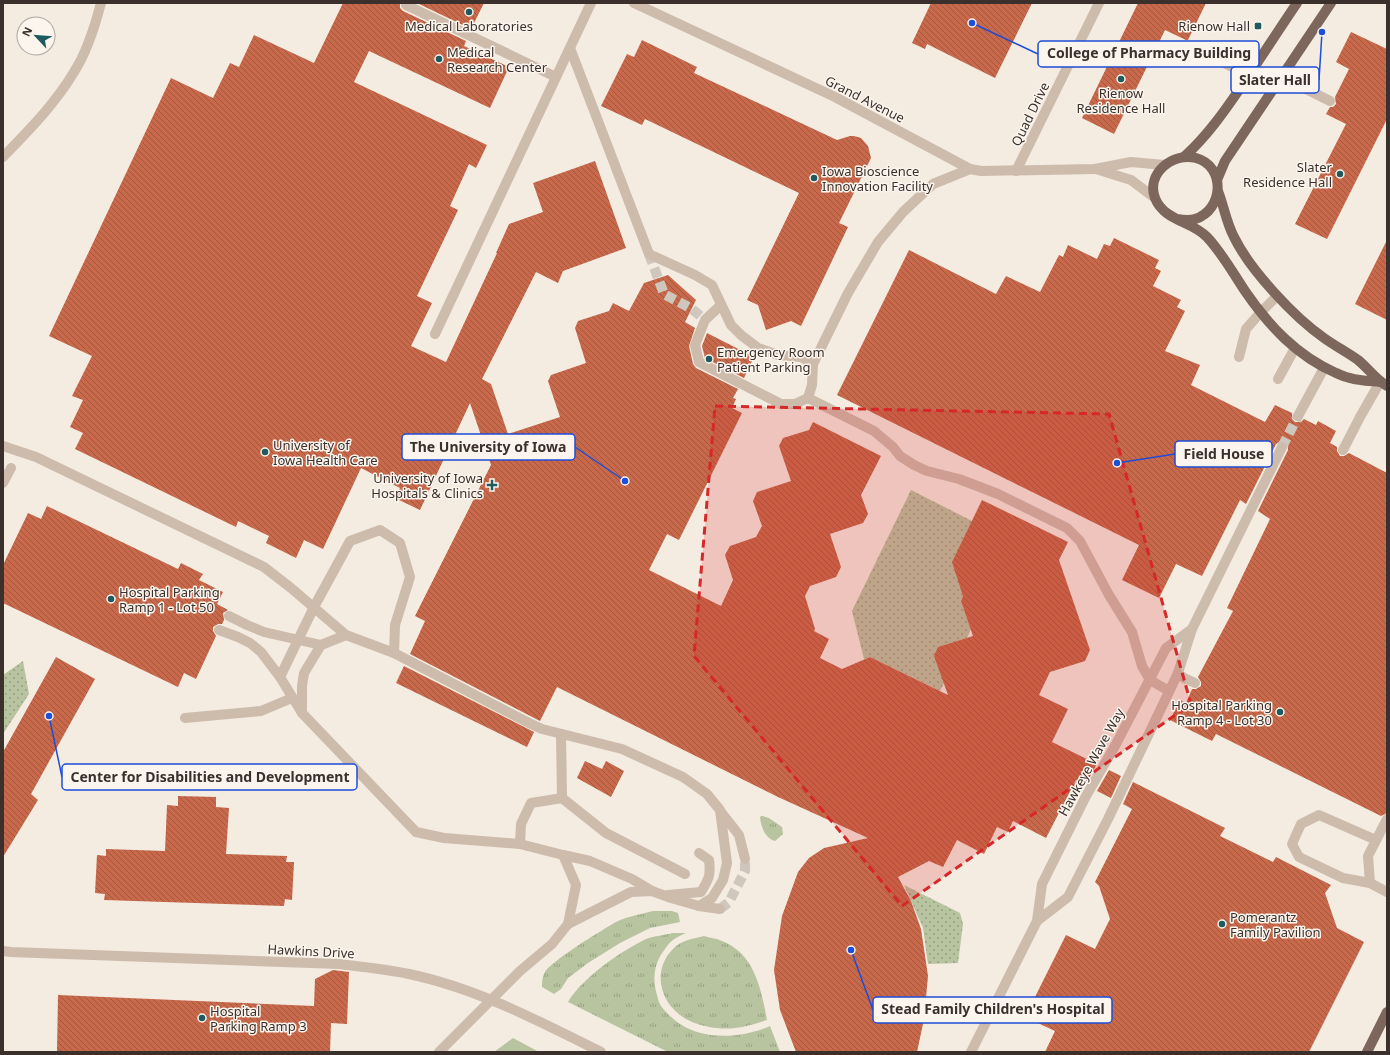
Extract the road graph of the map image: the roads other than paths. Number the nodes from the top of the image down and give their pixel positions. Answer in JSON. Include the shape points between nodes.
{"nodes":[{"id":1,"x":101,"y":3,"type":"edge"},
{"id":2,"x":406,"y":3,"type":"edge"},
{"id":3,"x":591,"y":3,"type":"edge"},
{"id":4,"x":634,"y":3,"type":"edge"},
{"id":5,"x":1099,"y":3,"type":"edge"},
{"id":6,"x":1297,"y":3,"type":"edge"},
{"id":7,"x":1331,"y":3,"type":"edge"},
{"id":8,"x":1190,"y":46,"type":"dead end"},
{"id":9,"x":570,"y":48,"type":"junction"},
{"id":10,"x":1249,"y":75,"type":"junction"},
{"id":11,"x":556,"y":77,"type":"junction"},
{"id":12,"x":1282,"y":77,"type":"junction"},
{"id":13,"x":1330,"y":101,"type":"dead end"},
{"id":14,"x":1185,"y":156,"type":"junction"},
{"id":15,"x":3,"y":157,"type":"edge"},
{"id":16,"x":1164,"y":165,"type":"junction"},
{"id":17,"x":970,"y":169,"type":"junction"},
{"id":18,"x":1095,"y":169,"type":"junction"},
{"id":19,"x":1016,"y":171,"type":"junction"},
{"id":20,"x":1218,"y":186,"type":"junction"},
{"id":21,"x":1155,"y":198,"type":"junction"},
{"id":22,"x":1177,"y":219,"type":"junction"},
{"id":23,"x":1278,"y":296,"type":"junction"},
{"id":24,"x":721,"y":305,"type":"junction"},
{"id":25,"x":1260,"y":313,"type":"junction"},
{"id":26,"x":435,"y":334,"type":"dead end"},
{"id":27,"x":1295,"y":348,"type":"junction"},
{"id":28,"x":1239,"y":357,"type":"dead end"},
{"id":29,"x":813,"y":364,"type":"junction"},
{"id":30,"x":1324,"y":368,"type":"junction"},
{"id":31,"x":1278,"y":379,"type":"dead end"},
{"id":32,"x":1384,"y":384,"type":"edge"},
{"id":33,"x":808,"y":398,"type":"junction"},
{"id":34,"x":1298,"y":416,"type":"tunnel mouth"},
{"id":35,"x":3,"y":446,"type":"edge"},
{"id":36,"x":1282,"y":447,"type":"tunnel mouth"},
{"id":37,"x":1343,"y":450,"type":"dead end"},
{"id":38,"x":11,"y":468,"type":"dead end"},
{"id":39,"x":3,"y":484,"type":"edge"},
{"id":40,"x":314,"y":607,"type":"junction"},
{"id":41,"x":229,"y":616,"type":"dead end"},
{"id":42,"x":1192,"y":629,"type":"junction"},
{"id":43,"x":219,"y":630,"type":"dead end"},
{"id":44,"x":346,"y":635,"type":"junction"},
{"id":45,"x":298,"y":640,"type":"junction"},
{"id":46,"x":321,"y":645,"type":"junction"},
{"id":47,"x":394,"y":653,"type":"junction"},
{"id":48,"x":1178,"y":673,"type":"junction"},
{"id":49,"x":280,"y":677,"type":"junction"},
{"id":50,"x":1150,"y":680,"type":"junction"},
{"id":51,"x":1195,"y":684,"type":"dead end"},
{"id":52,"x":1169,"y":691,"type":"junction"},
{"id":53,"x":292,"y":698,"type":"junction"},
{"id":54,"x":302,"y":713,"type":"junction"},
{"id":55,"x":185,"y":718,"type":"dead end"},
{"id":56,"x":561,"y":734,"type":"junction"},
{"id":57,"x":562,"y":798,"type":"junction"},
{"id":58,"x":720,"y":810,"type":"junction"},
{"id":59,"x":1387,"y":819,"type":"edge"},
{"id":60,"x":1376,"y":840,"type":"junction"},
{"id":61,"x":520,"y":844,"type":"junction"},
{"id":62,"x":699,"y":853,"type":"dead end"},
{"id":63,"x":563,"y":855,"type":"junction"},
{"id":64,"x":746,"y":859,"type":"tunnel mouth"},
{"id":65,"x":685,"y":874,"type":"dead end"},
{"id":66,"x":1370,"y":883,"type":"junction"},
{"id":67,"x":652,"y":891,"type":"junction"},
{"id":68,"x":1387,"y":892,"type":"edge"},
{"id":69,"x":664,"y":896,"type":"junction"},
{"id":70,"x":699,"y":906,"type":"junction"},
{"id":71,"x":720,"y":909,"type":"dead end"},
{"id":72,"x":1037,"y":921,"type":"junction"},
{"id":73,"x":568,"y":924,"type":"junction"},
{"id":74,"x":3,"y":951,"type":"edge"},
{"id":75,"x":491,"y":1000,"type":"junction"},
{"id":76,"x":1387,"y":1012,"type":"edge"},
{"id":77,"x":439,"y":1052,"type":"edge"},
{"id":78,"x":601,"y":1052,"type":"edge"},
{"id":79,"x":972,"y":1052,"type":"edge"},
{"id":80,"x":1367,"y":1052,"type":"edge"}],
"edges":[{"from":1,"to":15,"type":"street","via":[[75,71],[52,103]]},
{"from":2,"to":11,"type":"street"},
{"from":3,"to":9,"type":"street"},
{"from":4,"to":17,"type":"street","name":"Grand Avenue","via":[[835,97]]},
{"from":5,"to":19,"type":"street","name":"Quad Drive"},
{"from":6,"to":10,"type":"main road"},
{"from":7,"to":12,"type":"main road"},
{"from":8,"to":10,"type":"street"},
{"from":9,"to":11,"type":"street"},
{"from":9,"to":24,"type":"street","via":[[649,254],[712,285]]},
{"from":10,"to":14,"type":"main road","via":[[1211,129]]},
{"from":11,"to":26,"type":"street"},
{"from":12,"to":13,"type":"street"},
{"from":12,"to":20,"type":"main road","via":[[1225,161]]},
{"from":14,"to":16,"type":"main road","via":[[1172,159]]},
{"from":14,"to":20,"type":"main road","via":[[1197,158],[1207,164],[1213,171]]},
{"from":16,"to":18,"type":"street","name":"Grand Avenue","via":[[1132,162]]},
{"from":16,"to":21,"type":"main road","via":[[1157,174]]},
{"from":17,"to":19,"type":"street","name":"Grand Avenue"},
{"from":17,"to":29,"type":"street","via":[[933,184],[903,212],[878,242],[848,293]]},
{"from":18,"to":19,"type":"street","name":"Grand Avenue"},
{"from":18,"to":21,"type":"street","name":"Grand Avenue","via":[[1131,180]]},
{"from":20,"to":22,"type":"main road","via":[[1215,202],[1206,213],[1197,219]]},
{"from":20,"to":23,"type":"main road","via":[[1225,217],[1234,238],[1246,258]]},
{"from":21,"to":22,"type":"main road","via":[[1164,211]]},
{"from":22,"to":25,"type":"main road","via":[[1206,236]]},
{"from":23,"to":25,"type":"street"},
{"from":23,"to":32,"type":"main road","via":[[1323,338],[1359,360]]},
{"from":24,"to":29,"type":"street","via":[[731,325],[758,348],[778,355],[801,357]]},
{"from":24,"to":33,"type":"street","via":[[705,320],[695,345],[699,362],[781,404],[795,404]]},
{"from":25,"to":27,"type":"main road"},
{"from":25,"to":28,"type":"street","via":[[1246,329]]},
{"from":27,"to":30,"type":"main road"},
{"from":27,"to":31,"type":"street"},
{"from":29,"to":33,"type":"street","via":[[812,385]]},
{"from":30,"to":32,"type":"main road","via":[[1350,378]]},
{"from":30,"to":34,"type":"street"},
{"from":32,"to":37,"type":"street","via":[[1360,417]]},
{"from":33,"to":50,"type":"street","via":[[874,431],[900,456],[914,465],[998,494],[1067,528],[1080,540],[1132,632],[1142,666]]},
{"from":35,"to":40,"type":"street","via":[[36,457],[264,567]]},
{"from":36,"to":42,"type":"street","name":"Hawkeye Wave Way"},
{"from":38,"to":39,"type":"street"},
{"from":40,"to":44,"type":"street"},
{"from":40,"to":45,"type":"street"},
{"from":40,"to":47,"type":"street","via":[[350,541],[380,530],[400,543],[410,577],[395,625]]},
{"from":41,"to":45,"type":"street","via":[[264,632]]},
{"from":42,"to":48,"type":"street","name":"Hawkeye Wave Way"},
{"from":42,"to":50,"type":"street","name":"Hawkeye Wave Way","via":[[1166,648]]},
{"from":43,"to":49,"type":"street","via":[[250,643],[261,652]]},
{"from":44,"to":46,"type":"street"},
{"from":44,"to":47,"type":"street"},
{"from":45,"to":46,"type":"street"},
{"from":45,"to":49,"type":"street"},
{"from":46,"to":54,"type":"street","via":[[304,673]]},
{"from":47,"to":56,"type":"street","via":[[529,723]]},
{"from":48,"to":51,"type":"street"},
{"from":48,"to":52,"type":"street","name":"Hawkeye Wave Way"},
{"from":49,"to":53,"type":"street"},
{"from":50,"to":52,"type":"street"},
{"from":50,"to":72,"type":"street","name":"Hawkeye Wave Way","via":[[1046,874],[1042,884]]},
{"from":52,"to":72,"type":"street","name":"Hawkeye Wave Way","via":[[1068,897]]},
{"from":53,"to":54,"type":"street"},
{"from":53,"to":55,"type":"street","via":[[261,711]]},
{"from":54,"to":61,"type":"street","via":[[416,832],[444,838]]},
{"from":56,"to":57,"type":"street"},
{"from":56,"to":58,"type":"street","via":[[622,749],[683,777],[707,794]]},
{"from":57,"to":61,"type":"street","via":[[531,803],[521,824]]},
{"from":57,"to":65,"type":"street","via":[[606,833]]},
{"from":58,"to":64,"type":"street","via":[[739,835]]},
{"from":58,"to":70,"type":"street","via":[[727,863],[723,880],[712,898]]},
{"from":59,"to":60,"type":"street"},
{"from":60,"to":66,"type":"street","via":[[1368,856]]},
{"from":60,"to":66,"type":"street","via":[[1320,815],[1301,824],[1292,844],[1299,857],[1343,878]]},
{"from":61,"to":63,"type":"street"},
{"from":62,"to":69,"type":"street","via":[[709,860],[711,872],[701,892]]},
{"from":63,"to":67,"type":"street","via":[[590,861],[632,879]]},
{"from":63,"to":73,"type":"street","via":[[576,885]]},
{"from":66,"to":68,"type":"street"},
{"from":67,"to":69,"type":"street"},
{"from":67,"to":73,"type":"street","via":[[631,892]]},
{"from":69,"to":70,"type":"street"},
{"from":70,"to":71,"type":"street"},
{"from":72,"to":79,"type":"street","name":"Hawkeye Wave Way"},
{"from":73,"to":75,"type":"street","via":[[552,944]]},
{"from":74,"to":75,"type":"street","name":"Hawkins Drive","via":[[339,964],[410,974]]},
{"from":75,"to":77,"type":"street"},
{"from":75,"to":78,"type":"street","name":"Hawkins Drive","via":[[536,1019]]},
{"from":76,"to":80,"type":"main road"}]}
